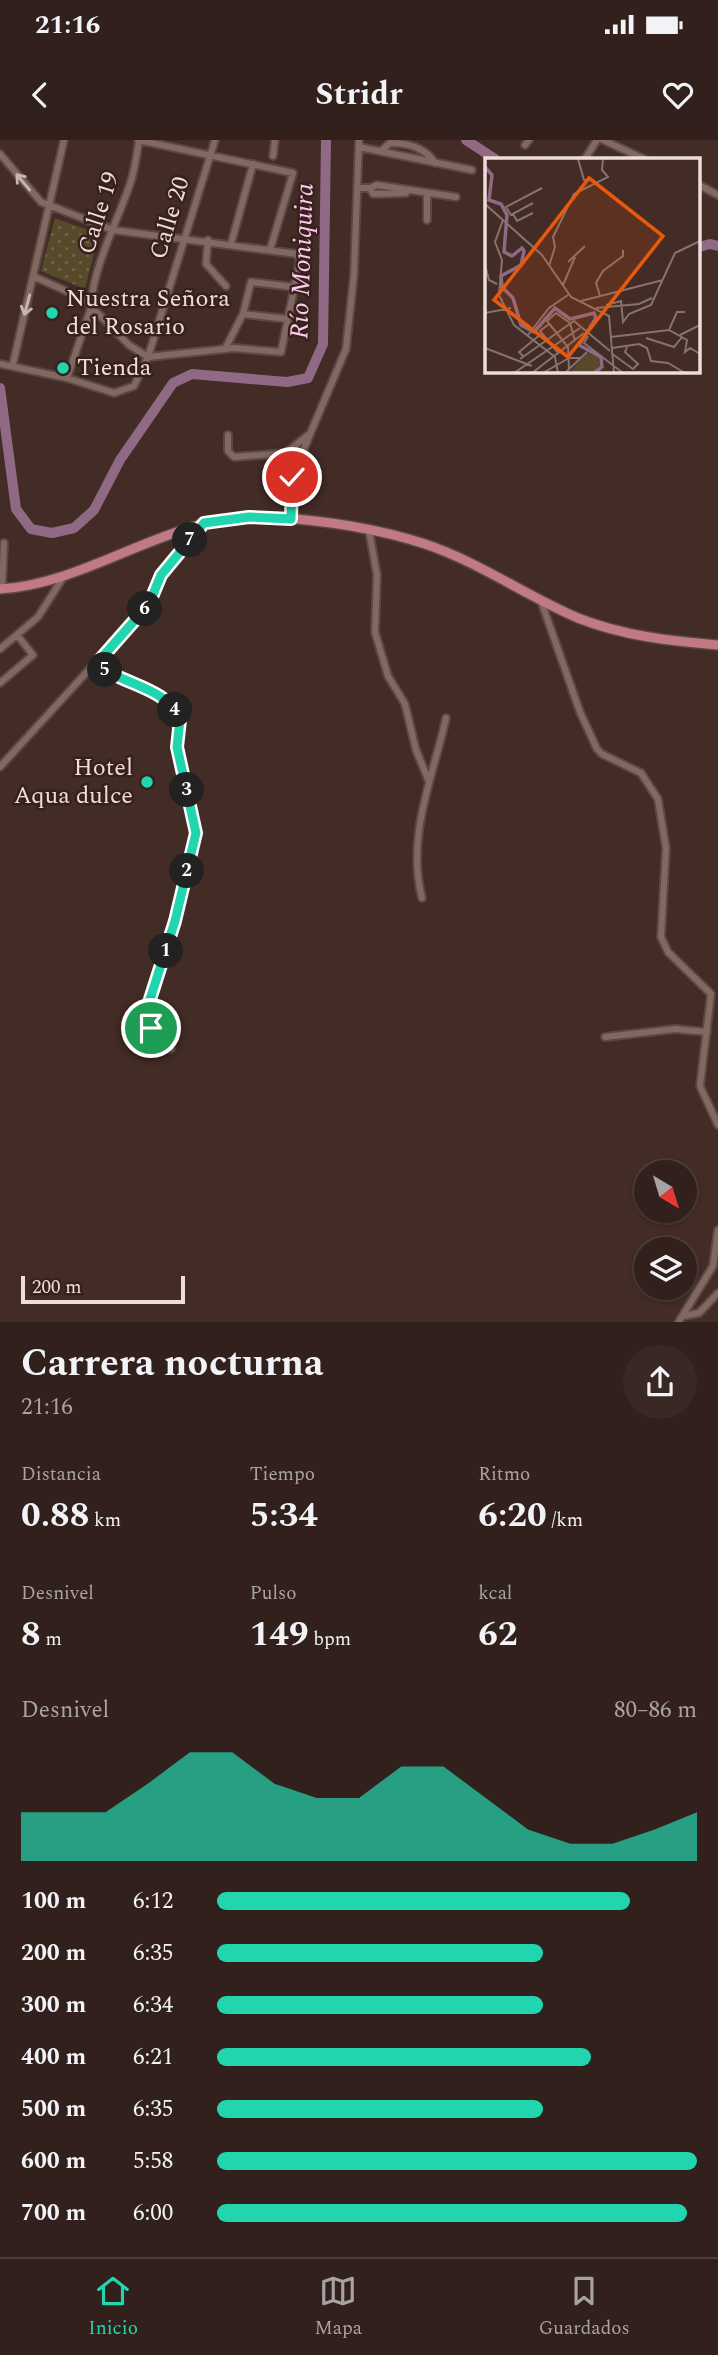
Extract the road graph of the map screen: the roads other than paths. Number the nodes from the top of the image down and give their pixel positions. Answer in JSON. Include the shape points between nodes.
{"nodes":[{"id":1,"x":64,"y":140,"type":"edge"},
{"id":2,"x":139,"y":140,"type":"edge"},
{"id":3,"x":215,"y":140,"type":"edge"},
{"id":4,"x":275,"y":140,"type":"edge"},
{"id":5,"x":597,"y":140,"type":"edge"},
{"id":6,"x":603,"y":140,"type":"edge"},
{"id":7,"x":359,"y":143,"type":"edge"},
{"id":8,"x":381,"y":151,"type":"junction"},
{"id":9,"x":0,"y":154,"type":"edge"},
{"id":10,"x":210,"y":155,"type":"junction"},
{"id":11,"x":274,"y":156,"type":"dead end"},
{"id":12,"x":586,"y":158,"type":"edge"},
{"id":13,"x":643,"y":158,"type":"edge"},
{"id":14,"x":435,"y":163,"type":"junction"},
{"id":15,"x":253,"y":164,"type":"junction"},
{"id":16,"x":472,"y":170,"type":"dead end"},
{"id":17,"x":718,"y":184,"type":"edge"},
{"id":18,"x":359,"y":188,"type":"junction"},
{"id":19,"x":423,"y":193,"type":"junction"},
{"id":20,"x":715,"y":193,"type":"edge"},
{"id":21,"x":456,"y":197,"type":"dead end"},
{"id":22,"x":48,"y":206,"type":"junction"},
{"id":23,"x":427,"y":220,"type":"dead end"},
{"id":24,"x":113,"y":230,"type":"junction"},
{"id":25,"x":185,"y":237,"type":"junction"},
{"id":26,"x":208,"y":240,"type":"junction"},
{"id":27,"x":231,"y":244,"type":"junction"},
{"id":28,"x":270,"y":250,"type":"junction"},
{"id":29,"x":34,"y":277,"type":"junction"},
{"id":30,"x":226,"y":286,"type":"dead end"},
{"id":31,"x":294,"y":287,"type":"junction"},
{"id":32,"x":92,"y":305,"type":"junction"},
{"id":33,"x":243,"y":314,"type":"junction"},
{"id":34,"x":288,"y":319,"type":"junction"},
{"id":35,"x":225,"y":349,"type":"junction"},
{"id":36,"x":148,"y":357,"type":"junction"},
{"id":37,"x":7,"y":364,"type":"edge"},
{"id":38,"x":67,"y":378,"type":"junction"},
{"id":39,"x":311,"y":432,"type":"junction"},
{"id":40,"x":228,"y":435,"type":"dead end"},
{"id":41,"x":291,"y":519,"type":"junction"},
{"id":42,"x":204,"y":523,"type":"junction"},
{"id":43,"x":369,"y":531,"type":"junction"},
{"id":44,"x":4,"y":543,"type":"dead end"},
{"id":45,"x":65,"y":575,"type":"junction"},
{"id":46,"x":1,"y":589,"type":"edge"},
{"id":47,"x":541,"y":601,"type":"junction"},
{"id":48,"x":17,"y":635,"type":"junction"},
{"id":49,"x":718,"y":645,"type":"edge"},
{"id":50,"x":0,"y":649,"type":"edge"},
{"id":51,"x":97,"y":663,"type":"junction"},
{"id":52,"x":0,"y":683,"type":"edge"},
{"id":53,"x":446,"y":718,"type":"dead end"},
{"id":54,"x":0,"y":767,"type":"edge"},
{"id":55,"x":428,"y":779,"type":"junction"},
{"id":56,"x":422,"y":898,"type":"dead end"},
{"id":57,"x":718,"y":1024,"type":"edge"},
{"id":58,"x":708,"y":1029,"type":"junction"},
{"id":59,"x":605,"y":1037,"type":"dead end"},
{"id":60,"x":171,"y":1049,"type":"dead end"},
{"id":61,"x":718,"y":1125,"type":"edge"},
{"id":62,"x":718,"y":1230,"type":"edge"},
{"id":63,"x":718,"y":1293,"type":"edge"},
{"id":64,"x":680,"y":1320,"type":"edge"}],
"edges":[{"from":1,"to":22,"type":"street"},
{"from":2,"to":10,"type":"street"},
{"from":2,"to":24,"type":"street","name":"Calle 19","via":[[131,181]]},
{"from":3,"to":10,"type":"street","name":"Calle 20"},
{"from":4,"to":11,"type":"street"},
{"from":5,"to":12,"type":"street"},
{"from":6,"to":13,"type":"street"},
{"from":7,"to":8,"type":"street"},
{"from":7,"to":18,"type":"street"},
{"from":8,"to":14,"type":"street"},
{"from":8,"to":14,"type":"street","via":[[390,143],[403,143],[423,151]]},
{"from":22,"to":9,"type":"street","one_way":true},
{"from":10,"to":15,"type":"street"},
{"from":10,"to":25,"type":"street","name":"Calle 20"},
{"from":14,"to":16,"type":"street"},
{"from":15,"to":27,"type":"street"},
{"from":15,"to":28,"type":"street","via":[[293,173]]},
{"from":17,"to":20,"type":"street"},
{"from":18,"to":19,"type":"street","via":[[377,185]]},
{"from":18,"to":39,"type":"street","via":[[346,349]]},
{"from":19,"to":21,"type":"street"},
{"from":19,"to":23,"type":"street"},
{"from":22,"to":24,"type":"street"},
{"from":22,"to":29,"type":"street"},
{"from":24,"to":25,"type":"street"},
{"from":24,"to":32,"type":"street","name":"Calle 19"},
{"from":25,"to":26,"type":"street"},
{"from":25,"to":36,"type":"street","name":"Calle 20"},
{"from":26,"to":27,"type":"street"},
{"from":26,"to":30,"type":"street","via":[[206,264]]},
{"from":27,"to":28,"type":"street"},
{"from":28,"to":31,"type":"street","via":[[297,254],[300,260]]},
{"from":29,"to":32,"type":"street"},
{"from":29,"to":37,"type":"street","one_way":true},
{"from":31,"to":33,"type":"street","via":[[251,282]]},
{"from":31,"to":34,"type":"street"},
{"from":32,"to":36,"type":"street","via":[[129,345]]},
{"from":32,"to":38,"type":"street","name":"Calle 19"},
{"from":33,"to":34,"type":"street"},
{"from":33,"to":35,"type":"street"},
{"from":34,"to":35,"type":"street","via":[[282,352]]},
{"from":35,"to":36,"type":"street"},
{"from":36,"to":38,"type":"street","name":"Calle 20","via":[[134,386],[114,393]]},
{"from":37,"to":38,"type":"street"},
{"from":39,"to":40,"type":"street","via":[[286,453],[234,457],[228,451]]},
{"from":39,"to":41,"type":"street","via":[[292,477]]},
{"from":41,"to":42,"type":"main road","via":[[249,517]]},
{"from":41,"to":43,"type":"main road"},
{"from":42,"to":45,"type":"main road"},
{"from":42,"to":51,"type":"street","via":[[161,575],[149,604]]},
{"from":43,"to":47,"type":"main road","via":[[428,545]]},
{"from":43,"to":55,"type":"street","via":[[377,575],[375,632],[388,676],[405,704]]},
{"from":44,"to":46,"type":"street"},
{"from":45,"to":46,"type":"main road"},
{"from":45,"to":48,"type":"street","via":[[38,617]]},
{"from":47,"to":49,"type":"main road","via":[[609,629]]},
{"from":47,"to":58,"type":"street","via":[[597,749],[641,773],[658,799],[666,848],[660,934],[667,950],[711,994]]},
{"from":48,"to":50,"type":"street"},
{"from":48,"to":52,"type":"street","via":[[33,655]]},
{"from":51,"to":54,"type":"street"},
{"from":51,"to":60,"type":"street","via":[[115,677],[164,698],[180,720],[177,747],[196,833],[175,921],[145,1015]]},
{"from":53,"to":55,"type":"street"},
{"from":55,"to":56,"type":"street","via":[[419,832]]},
{"from":57,"to":58,"type":"street"},
{"from":58,"to":59,"type":"street"},
{"from":58,"to":61,"type":"street","via":[[699,1086]]},
{"from":62,"to":64,"type":"street","via":[[713,1266]]},
{"from":63,"to":64,"type":"street","via":[[699,1313]]}]}
